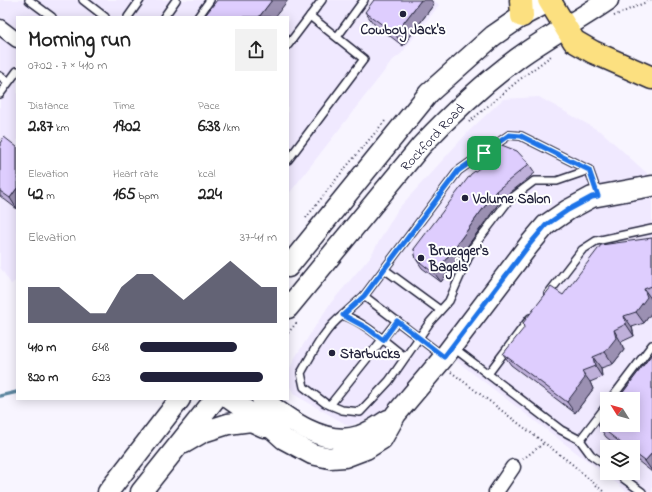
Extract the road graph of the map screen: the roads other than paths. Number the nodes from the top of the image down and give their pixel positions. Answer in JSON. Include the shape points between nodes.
{"nodes":[{"id":1,"x":29,"y":0,"type":"edge"},
{"id":2,"x":83,"y":0,"type":"edge"},
{"id":3,"x":140,"y":0,"type":"edge"},
{"id":4,"x":176,"y":0,"type":"edge"},
{"id":5,"x":210,"y":0,"type":"edge"},
{"id":6,"x":322,"y":0,"type":"edge"},
{"id":7,"x":364,"y":0,"type":"edge"},
{"id":8,"x":550,"y":1,"type":"edge"},
{"id":9,"x":522,"y":8,"type":"edge"},
{"id":10,"x":609,"y":9,"type":"edge"},
{"id":11,"x":51,"y":16,"type":"edge"},
{"id":12,"x":104,"y":16,"type":"edge"},
{"id":13,"x":129,"y":16,"type":"edge"},
{"id":14,"x":165,"y":16,"type":"edge"},
{"id":15,"x":199,"y":16,"type":"edge"},
{"id":16,"x":310,"y":16,"type":"junction"},
{"id":17,"x":0,"y":27,"type":"edge"},
{"id":18,"x":565,"y":28,"type":"junction"},
{"id":19,"x":337,"y":37,"type":"junction"},
{"id":20,"x":16,"y":39,"type":"edge"},
{"id":21,"x":289,"y":44,"type":"edge"},
{"id":22,"x":16,"y":72,"type":"edge"},
{"id":23,"x":0,"y":76,"type":"edge"},
{"id":24,"x":652,"y":78,"type":"edge"},
{"id":25,"x":8,"y":82,"type":"junction"},
{"id":26,"x":0,"y":94,"type":"edge"},
{"id":27,"x":289,"y":159,"type":"edge"},
{"id":28,"x":589,"y":170,"type":"junction"},
{"id":29,"x":652,"y":186,"type":"edge"},
{"id":30,"x":598,"y":196,"type":"junction"},
{"id":31,"x":652,"y":229,"type":"edge"},
{"id":32,"x":289,"y":266,"type":"edge"},
{"id":33,"x":384,"y":269,"type":"junction"},
{"id":34,"x":364,"y":296,"type":"junction"},
{"id":35,"x":544,"y":300,"type":"edge"},
{"id":36,"x":440,"y":310,"type":"junction"},
{"id":37,"x":295,"y":312,"type":"edge"},
{"id":38,"x":535,"y":312,"type":"edge"},
{"id":39,"x":343,"y":315,"type":"junction"},
{"id":40,"x":397,"y":321,"type":"junction"},
{"id":41,"x":418,"y":337,"type":"junction"},
{"id":42,"x":383,"y":340,"type":"junction"},
{"id":43,"x":652,"y":345,"type":"edge"},
{"id":44,"x":405,"y":357,"type":"junction"},
{"id":45,"x":448,"y":358,"type":"junction"},
{"id":46,"x":488,"y":374,"type":"junction"},
{"id":47,"x":616,"y":392,"type":"edge"},
{"id":48,"x":179,"y":400,"type":"edge"},
{"id":49,"x":214,"y":400,"type":"edge"},
{"id":50,"x":231,"y":400,"type":"edge"},
{"id":51,"x":263,"y":400,"type":"edge"},
{"id":52,"x":279,"y":400,"type":"edge"},
{"id":53,"x":330,"y":405,"type":"junction"},
{"id":54,"x":396,"y":414,"type":"junction"},
{"id":55,"x":600,"y":414,"type":"edge"},
{"id":56,"x":293,"y":422,"type":"junction"},
{"id":57,"x":274,"y":430,"type":"junction"},
{"id":58,"x":580,"y":440,"type":"junction"},
{"id":59,"x":175,"y":448,"type":"junction"},
{"id":60,"x":600,"y":461,"type":"edge"},
{"id":61,"x":513,"y":467,"type":"road end"},
{"id":62,"x":626,"y":480,"type":"edge"},
{"id":63,"x":108,"y":492,"type":"edge"},
{"id":64,"x":141,"y":492,"type":"edge"},
{"id":65,"x":496,"y":492,"type":"edge"},
{"id":66,"x":642,"y":492,"type":"edge"}],
"edges":[{"from":1,"to":11,"type":"lane"},
{"from":2,"to":12,"type":"lane"},
{"from":3,"to":13,"type":"lane"},
{"from":4,"to":14,"type":"lane"},
{"from":5,"to":15,"type":"lane"},
{"from":6,"to":16,"type":"lane"},
{"from":7,"to":19,"type":"lane"},
{"from":8,"to":9,"type":"main road","name":"Rockford Road"},
{"from":8,"to":18,"type":"highway"},
{"from":9,"to":32,"type":"main road","name":"Rockford Road","via":[[429,93]]},
{"from":10,"to":18,"type":"main road","name":"Rockford Road"},
{"from":16,"to":19,"type":"lane"},
{"from":16,"to":21,"type":"lane"},
{"from":17,"to":20,"type":"street"},
{"from":18,"to":24,"type":"highway","via":[[574,41]]},
{"from":18,"to":37,"type":"main road","name":"Rockford Road","via":[[505,68],[443,122],[421,146]]},
{"from":19,"to":27,"type":"lane","via":[[364,59]]},
{"from":22,"to":25,"type":"lane"},
{"from":23,"to":25,"type":"lane"},
{"from":25,"to":26,"type":"lane"},
{"from":28,"to":30,"type":"lane"},
{"from":28,"to":33,"type":"lane","via":[[521,136],[509,135],[458,171]]},
{"from":28,"to":36,"type":"lane","via":[[557,182],[534,181],[509,200],[473,247],[449,300]]},
{"from":29,"to":30,"type":"main road"},
{"from":30,"to":45,"type":"main road","via":[[568,210],[546,225]]},
{"from":31,"to":35,"type":"lane","via":[[596,241],[582,250]]},
{"from":33,"to":34,"type":"lane"},
{"from":33,"to":36,"type":"lane"},
{"from":34,"to":39,"type":"lane"},
{"from":34,"to":40,"type":"lane"},
{"from":36,"to":41,"type":"lane"},
{"from":38,"to":46,"type":"lane"},
{"from":39,"to":42,"type":"lane"},
{"from":39,"to":53,"type":"lane","via":[[336,320],[316,347],[301,373],[304,387]]},
{"from":40,"to":41,"type":"lane"},
{"from":40,"to":42,"type":"lane"},
{"from":41,"to":44,"type":"lane"},
{"from":41,"to":45,"type":"lane"},
{"from":42,"to":44,"type":"lane"},
{"from":42,"to":53,"type":"lane"},
{"from":43,"to":47,"type":"lane"},
{"from":44,"to":53,"type":"lane","via":[[389,381],[360,412],[342,410]]},
{"from":45,"to":46,"type":"lane"},
{"from":45,"to":54,"type":"main road"},
{"from":46,"to":58,"type":"lane","via":[[561,430]]},
{"from":48,"to":63,"type":"main road"},
{"from":49,"to":59,"type":"main road"},
{"from":50,"to":57,"type":"main road"},
{"from":51,"to":56,"type":"main road"},
{"from":52,"to":56,"type":"main road"},
{"from":54,"to":56,"type":"main road","via":[[358,437],[346,439],[331,438]]},
{"from":54,"to":57,"type":"main road","via":[[382,439],[366,450],[345,457],[330,458],[312,454],[295,446]]},
{"from":55,"to":58,"type":"lane"},
{"from":57,"to":59,"type":"main road","via":[[251,421],[228,424],[203,432]]},
{"from":58,"to":60,"type":"lane","via":[[591,455]]},
{"from":59,"to":64,"type":"main road"},
{"from":61,"to":65,"type":"street"},
{"from":62,"to":66,"type":"lane"}]}
